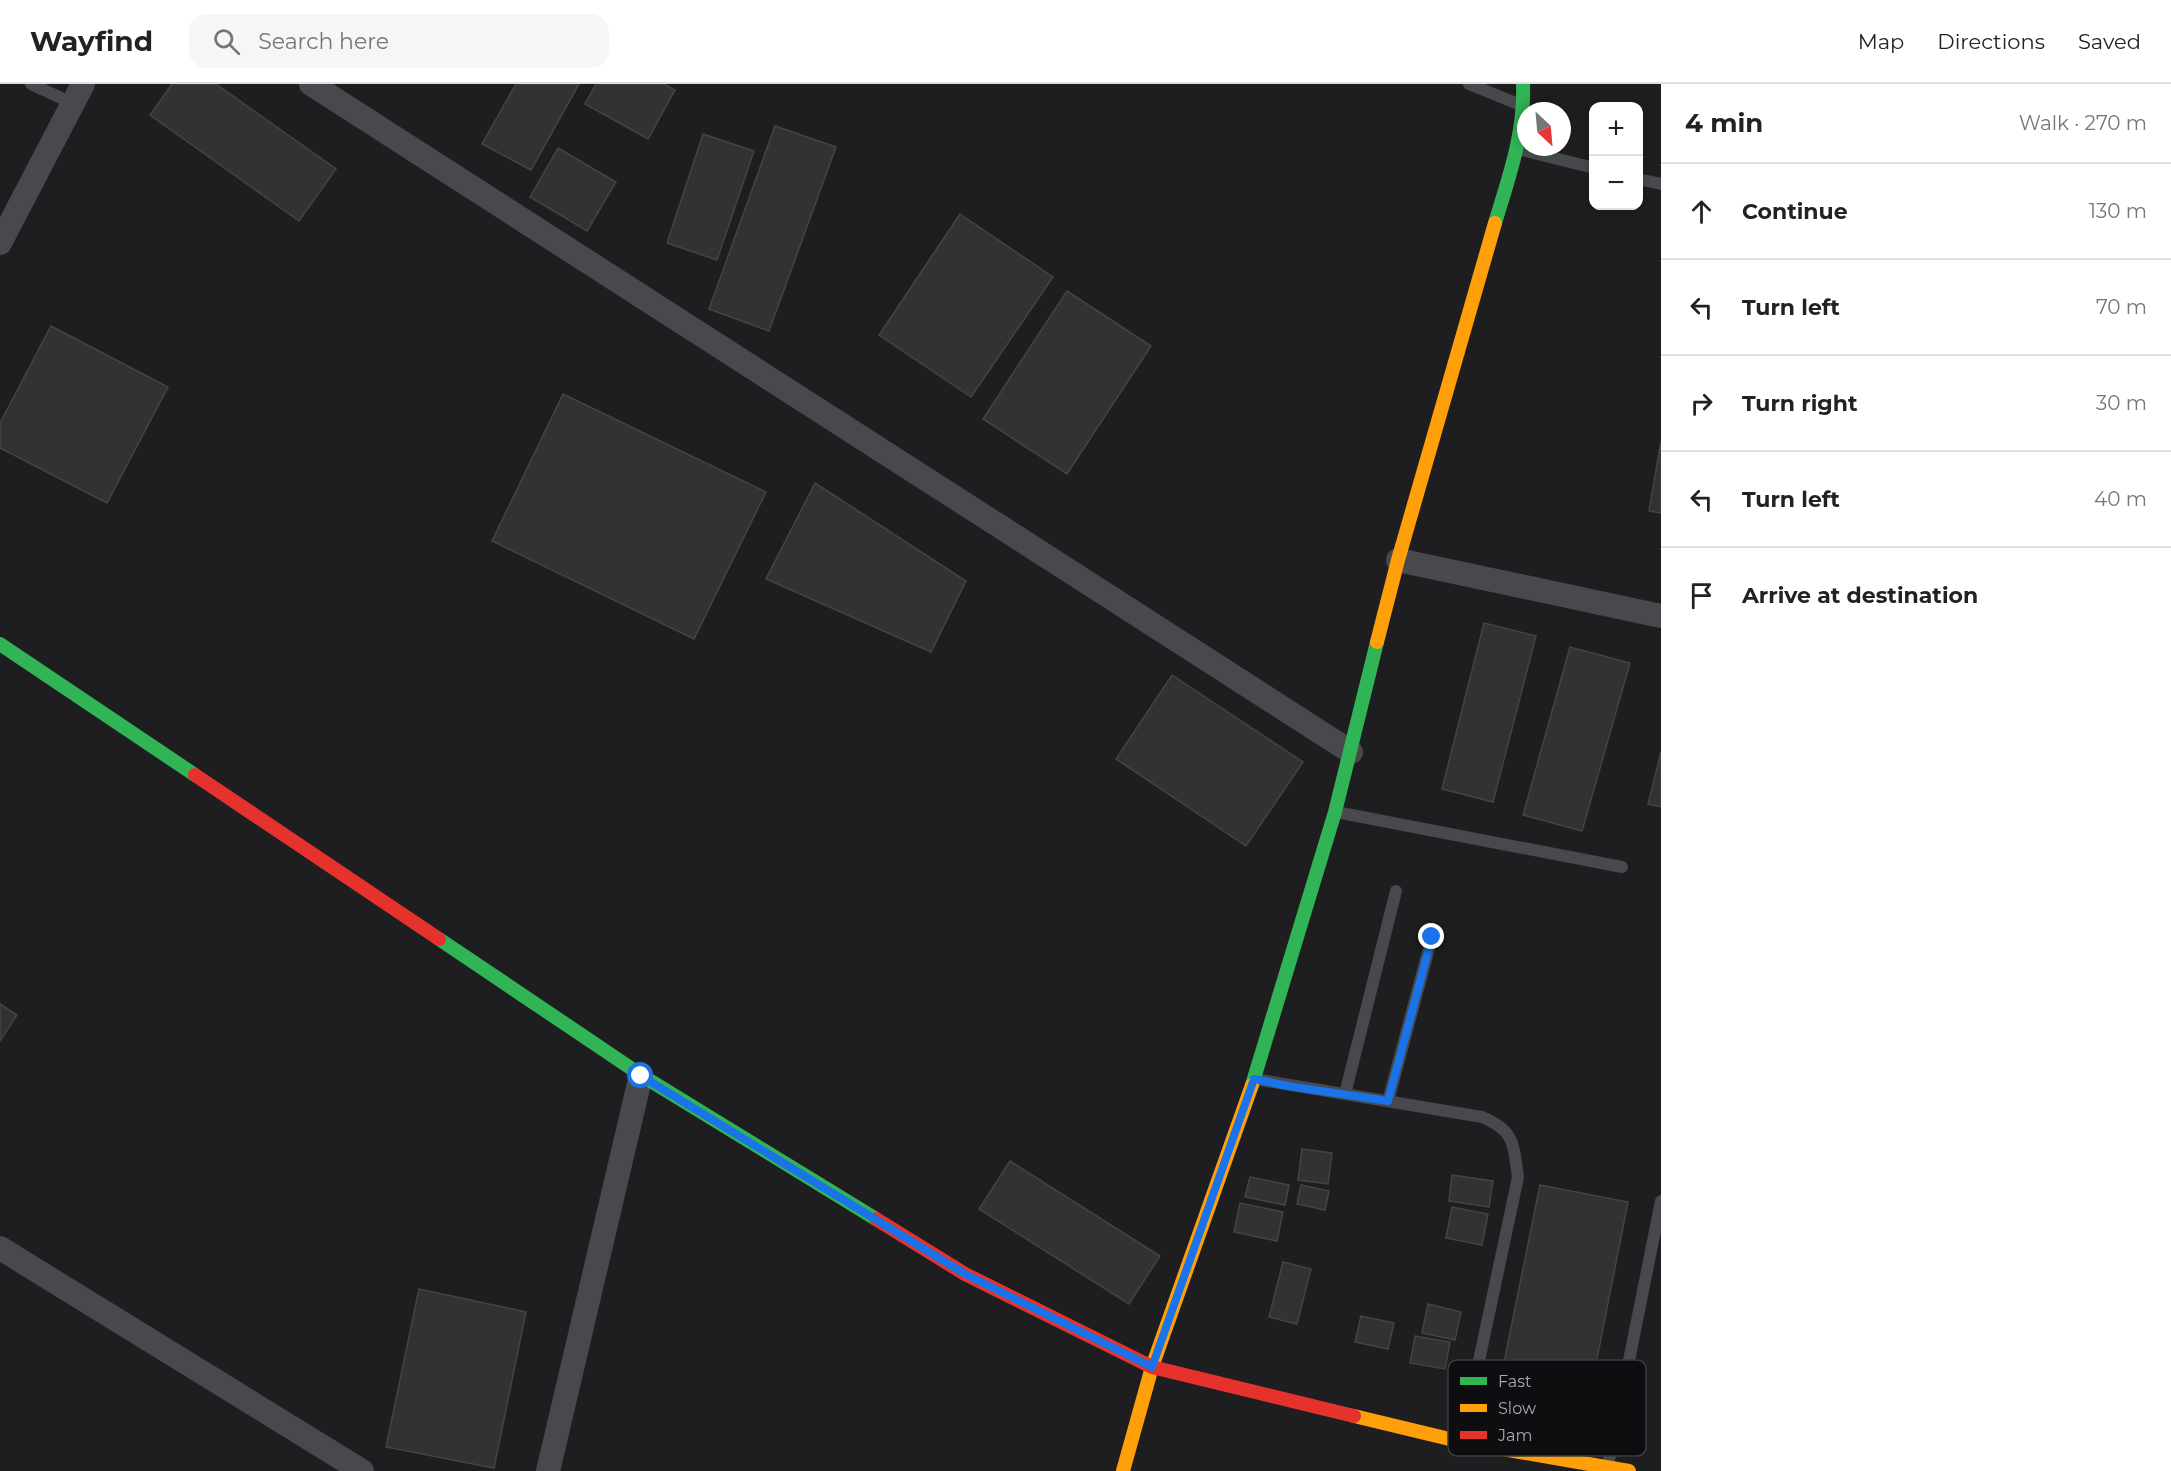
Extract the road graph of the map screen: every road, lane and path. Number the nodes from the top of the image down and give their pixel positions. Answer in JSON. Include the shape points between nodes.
{"nodes":[{"id":1,"x":31,"y":84,"type":"edge"},
{"id":2,"x":311,"y":84,"type":"edge"},
{"id":3,"x":1469,"y":84,"type":"edge"},
{"id":4,"x":1523,"y":84,"type":"edge"},
{"id":5,"x":78,"y":94,"type":"edge"},
{"id":6,"x":1524,"y":102,"type":"edge"},
{"id":7,"x":1517,"y":103,"type":"edge"},
{"id":8,"x":1517,"y":143,"type":"edge"},
{"id":9,"x":1516,"y":148,"type":"junction"},
{"id":10,"x":1589,"y":167,"type":"edge"},
{"id":11,"x":1643,"y":179,"type":"edge"},
{"id":12,"x":1661,"y":184,"type":"edge"},
{"id":13,"x":0,"y":243,"type":"edge"},
{"id":14,"x":1398,"y":560,"type":"junction"},
{"id":15,"x":1661,"y":616,"type":"edge"},
{"id":16,"x":0,"y":644,"type":"edge"},
{"id":17,"x":1351,"y":752,"type":"junction"},
{"id":18,"x":1335,"y":812,"type":"junction"},
{"id":19,"x":1622,"y":867,"type":"dead end"},
{"id":20,"x":1396,"y":891,"type":"dead end"},
{"id":21,"x":1432,"y":937,"type":"dead end"},
{"id":22,"x":641,"y":1076,"type":"junction"},
{"id":23,"x":1254,"y":1079,"type":"junction"},
{"id":24,"x":1345,"y":1094,"type":"junction"},
{"id":25,"x":1388,"y":1101,"type":"junction"},
{"id":26,"x":1661,"y":1201,"type":"edge"},
{"id":27,"x":0,"y":1248,"type":"edge"},
{"id":28,"x":1479,"y":1360,"type":"edge"},
{"id":29,"x":1630,"y":1360,"type":"edge"},
{"id":30,"x":1152,"y":1367,"type":"junction"},
{"id":31,"x":1448,"y":1439,"type":"edge"},
{"id":32,"x":1538,"y":1456,"type":"edge"},
{"id":33,"x":1608,"y":1469,"type":"edge"},
{"id":34,"x":362,"y":1471,"type":"edge"},
{"id":35,"x":548,"y":1471,"type":"edge"},
{"id":36,"x":1123,"y":1471,"type":"edge"},
{"id":37,"x":1629,"y":1471,"type":"edge"}],
"edges":[{"from":1,"to":5,"type":"lane"},
{"from":2,"to":17,"type":"street"},
{"from":3,"to":7,"type":"lane"},
{"from":4,"to":6,"type":"street"},
{"from":5,"to":13,"type":"street"},
{"from":8,"to":9,"type":"street"},
{"from":9,"to":10,"type":"lane"},
{"from":9,"to":14,"type":"street"},
{"from":11,"to":12,"type":"lane"},
{"from":14,"to":15,"type":"street"},
{"from":14,"to":17,"type":"street"},
{"from":16,"to":22,"type":"street"},
{"from":17,"to":18,"type":"street"},
{"from":18,"to":19,"type":"lane"},
{"from":18,"to":23,"type":"street"},
{"from":20,"to":24,"type":"lane"},
{"from":21,"to":25,"type":"lane"},
{"from":22,"to":30,"type":"street","via":[[965,1274]]},
{"from":22,"to":35,"type":"street"},
{"from":23,"to":24,"type":"lane"},
{"from":23,"to":30,"type":"street"},
{"from":24,"to":25,"type":"lane"},
{"from":25,"to":28,"type":"lane","via":[[1482,1117],[1498,1124],[1513,1141],[1518,1177]]},
{"from":26,"to":29,"type":"lane"},
{"from":27,"to":34,"type":"street"},
{"from":30,"to":31,"type":"street"},
{"from":30,"to":36,"type":"street"},
{"from":32,"to":33,"type":"street"},
{"from":33,"to":37,"type":"street"}]}
